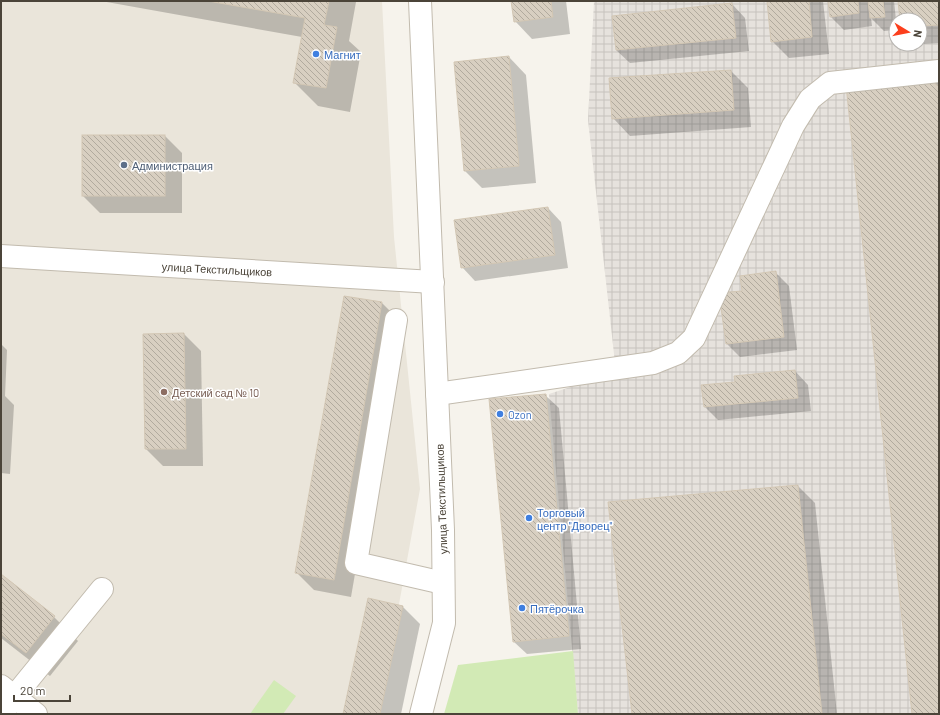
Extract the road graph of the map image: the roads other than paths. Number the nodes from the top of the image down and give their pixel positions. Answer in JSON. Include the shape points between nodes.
{"nodes":[{"id":1,"x":420,"y":1,"type":"edge"},
{"id":2,"x":939,"y":71,"type":"edge"},
{"id":3,"x":1,"y":256,"type":"edge"},
{"id":4,"x":433,"y":282,"type":"junction"},
{"id":5,"x":396,"y":320,"type":"dead end"},
{"id":6,"x":437,"y":394,"type":"junction"},
{"id":7,"x":444,"y":583,"type":"junction"},
{"id":8,"x":102,"y":589,"type":"dead end"},
{"id":9,"x":6,"y":699,"type":"edge"},
{"id":10,"x":36,"y":714,"type":"edge"},
{"id":11,"x":422,"y":714,"type":"edge"}],
"edges":[{"from":1,"to":4,"type":"street","name":"улица Текстильщиков"},
{"from":2,"to":6,"type":"street","via":[[830,83],[810,99],[793,126],[694,338],[678,353],[653,363]]},
{"from":3,"to":4,"type":"street","name":"улица Текстильщиков"},
{"from":4,"to":6,"type":"street","name":"улица Текстильщиков"},
{"from":5,"to":7,"type":"street","via":[[356,563]]},
{"from":6,"to":7,"type":"street","name":"улица Текстильщиков"},
{"from":7,"to":11,"type":"street","name":"улица Текстильщиков","via":[[444,623]]},
{"from":8,"to":9,"type":"street"},
{"from":9,"to":10,"type":"street"}]}
